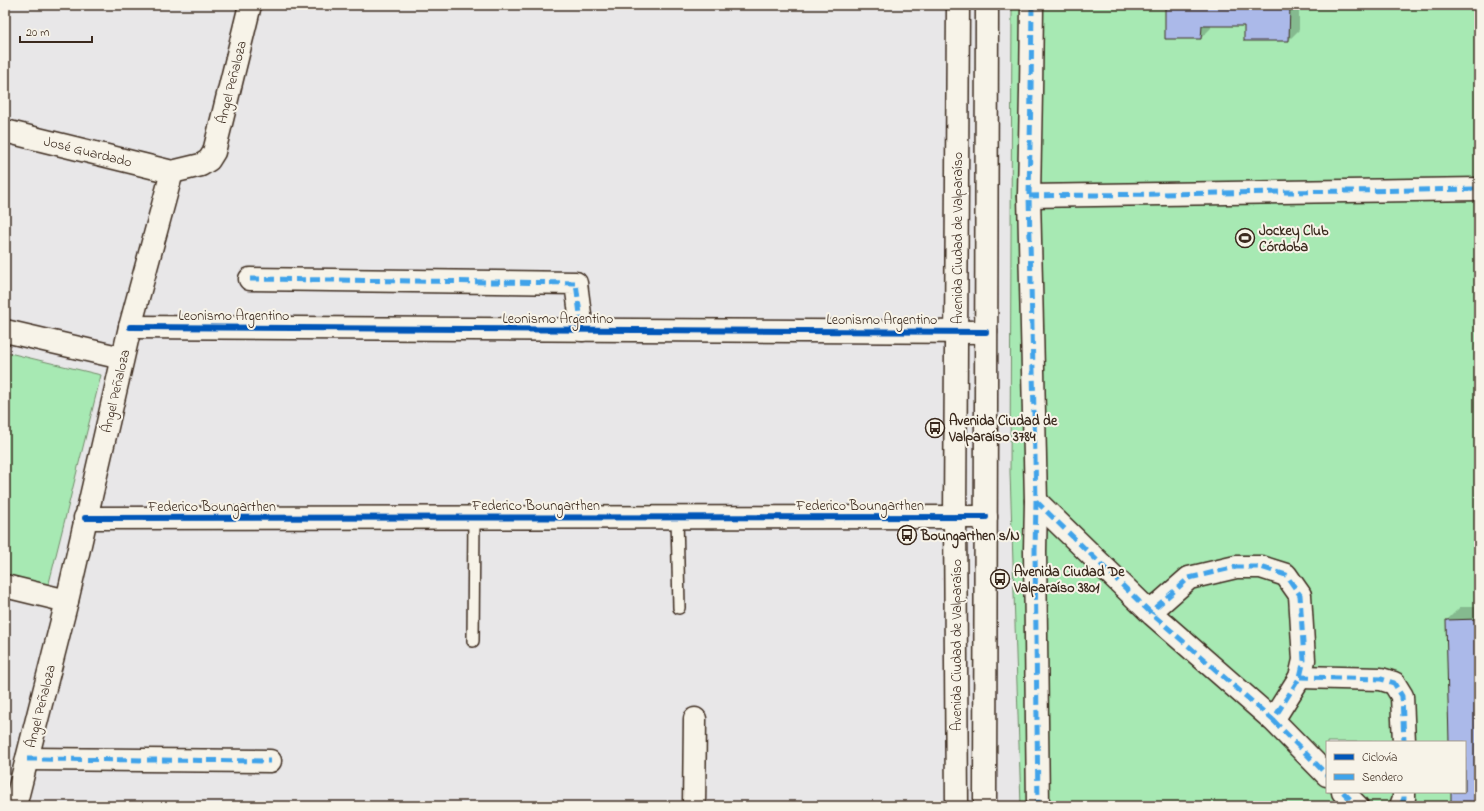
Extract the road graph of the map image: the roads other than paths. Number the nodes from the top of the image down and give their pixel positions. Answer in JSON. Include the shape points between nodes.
{"nodes":[{"id":1,"x":250,"y":5,"type":"edge"},
{"id":2,"x":958,"y":5,"type":"edge"},
{"id":3,"x":987,"y":5,"type":"edge"},
{"id":4,"x":1032,"y":5,"type":"edge"},
{"id":5,"x":5,"y":131,"type":"edge"},
{"id":6,"x":172,"y":172,"type":"junction"},
{"id":7,"x":1479,"y":190,"type":"edge"},
{"id":8,"x":1029,"y":196,"type":"junction"},
{"id":9,"x":250,"y":279,"type":"dead end"},
{"id":10,"x":130,"y":326,"type":"junction"},
{"id":11,"x":582,"y":330,"type":"junction"},
{"id":12,"x":5,"y":331,"type":"edge"},
{"id":13,"x":956,"y":331,"type":"junction"},
{"id":14,"x":986,"y":332,"type":"junction"},
{"id":15,"x":122,"y":358,"type":"junction"},
{"id":16,"x":1036,"y":501,"type":"junction"},
{"id":17,"x":474,"y":517,"type":"junction"},
{"id":18,"x":676,"y":517,"type":"junction"},
{"id":19,"x":956,"y":517,"type":"junction"},
{"id":20,"x":986,"y":517,"type":"junction"},
{"id":21,"x":86,"y":518,"type":"junction"},
{"id":22,"x":5,"y":586,"type":"edge"},
{"id":23,"x":67,"y":601,"type":"junction"},
{"id":24,"x":679,"y":608,"type":"dead end"},
{"id":25,"x":1152,"y":614,"type":"junction"},
{"id":26,"x":473,"y":641,"type":"dead end"},
{"id":27,"x":1300,"y":677,"type":"junction"},
{"id":28,"x":695,"y":719,"type":"dead end"},
{"id":29,"x":1273,"y":720,"type":"junction"},
{"id":30,"x":1404,"y":741,"type":"edge"},
{"id":31,"x":27,"y":759,"type":"junction"},
{"id":32,"x":270,"y":760,"type":"dead end"},
{"id":33,"x":1326,"y":774,"type":"edge"},
{"id":34,"x":1344,"y":793,"type":"edge"},
{"id":35,"x":1404,"y":793,"type":"edge"},
{"id":36,"x":13,"y":794,"type":"edge"},
{"id":37,"x":694,"y":806,"type":"edge"},
{"id":38,"x":957,"y":806,"type":"edge"},
{"id":39,"x":985,"y":806,"type":"edge"},
{"id":40,"x":1038,"y":806,"type":"edge"},
{"id":41,"x":1357,"y":806,"type":"edge"},
{"id":42,"x":1402,"y":806,"type":"edge"}],
"edges":[{"from":1,"to":6,"type":"street","name":"Ángel Peñaloza","via":[[214,152],[209,160],[201,165]]},
{"from":2,"to":13,"type":"street","name":"Avenida Ciudad de Valparaíso"},
{"from":3,"to":14,"type":"street","name":"Avenida Ciudad de Valparaíso"},
{"from":4,"to":8,"type":"street"},
{"from":5,"to":6,"type":"street","name":"José Guardado"},
{"from":6,"to":10,"type":"street","name":"Ángel Peñaloza"},
{"from":7,"to":8,"type":"street"},
{"from":8,"to":16,"type":"street"},
{"from":9,"to":11,"type":"street","via":[[576,283]]},
{"from":10,"to":11,"type":"street","name":"Leonismo Argentino"},
{"from":10,"to":15,"type":"street","name":"Ángel Peñaloza"},
{"from":11,"to":13,"type":"street","name":"Leonismo Argentino"},
{"from":12,"to":15,"type":"street"},
{"from":13,"to":14,"type":"street","name":"Leonismo Argentino"},
{"from":13,"to":19,"type":"street","name":"Avenida Ciudad de Valparaíso"},
{"from":14,"to":20,"type":"street","name":"Avenida Ciudad de Valparaíso"},
{"from":15,"to":21,"type":"street","name":"Ángel Peñaloza"},
{"from":16,"to":25,"type":"street"},
{"from":16,"to":40,"type":"street"},
{"from":17,"to":18,"type":"street","name":"Federico Boungarthen"},
{"from":17,"to":21,"type":"street","name":"Federico Boungarthen"},
{"from":17,"to":26,"type":"lane"},
{"from":18,"to":19,"type":"street","name":"Federico Boungarthen"},
{"from":18,"to":24,"type":"lane"},
{"from":19,"to":20,"type":"street","name":"Federico Boungarthen"},
{"from":19,"to":38,"type":"street","name":"Avenida Ciudad de Valparaíso"},
{"from":20,"to":39,"type":"street","name":"Avenida Ciudad de Valparaíso"},
{"from":21,"to":23,"type":"street","name":"Ángel Peñaloza"},
{"from":22,"to":23,"type":"street"},
{"from":23,"to":31,"type":"street","name":"Ángel Peñaloza"},
{"from":25,"to":27,"type":"street","via":[[1156,607],[1189,578],[1236,567],[1261,567],[1286,575],[1300,595],[1304,660]]},
{"from":25,"to":29,"type":"street"},
{"from":27,"to":29,"type":"street"},
{"from":27,"to":30,"type":"street","via":[[1381,679],[1394,684],[1402,696]]},
{"from":28,"to":37,"type":"street"},
{"from":29,"to":33,"type":"street"},
{"from":31,"to":32,"type":"street"},
{"from":31,"to":36,"type":"street","name":"Ángel Peñaloza"},
{"from":34,"to":41,"type":"street"},
{"from":35,"to":42,"type":"street"}]}
